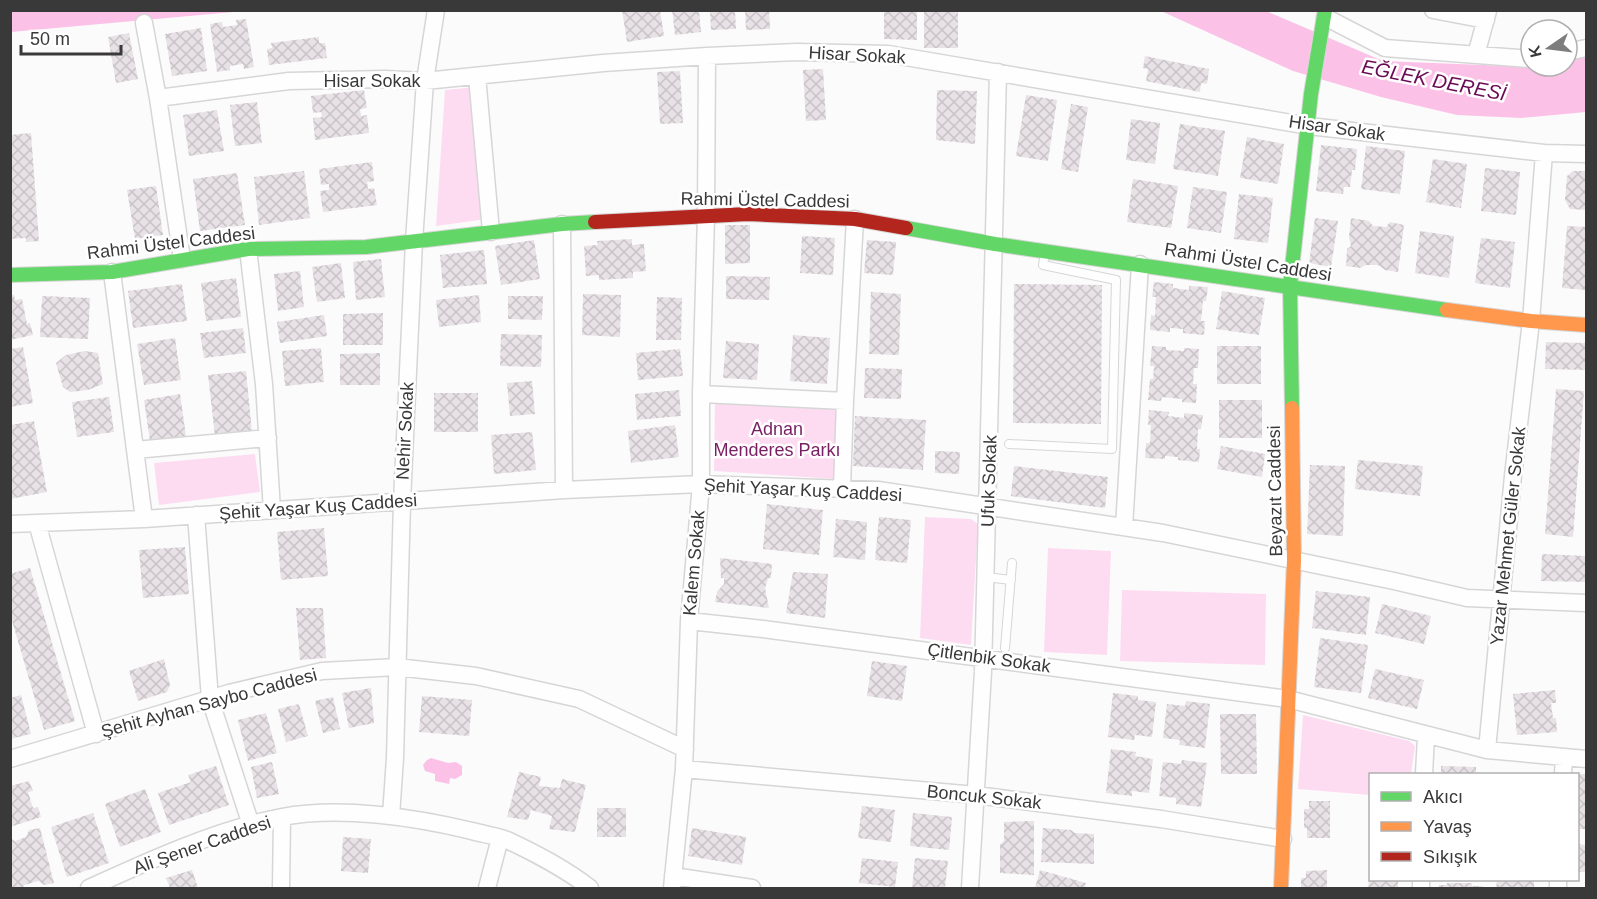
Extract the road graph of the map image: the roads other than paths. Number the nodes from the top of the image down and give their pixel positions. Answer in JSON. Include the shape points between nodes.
{"nodes":[{"id":1,"x":436,"y":10,"type":"edge"},
{"id":2,"x":1433,"y":10,"type":"edge"},
{"id":3,"x":1487,"y":15,"type":"edge"},
{"id":4,"x":1325,"y":17,"type":"edge"},
{"id":5,"x":144,"y":23,"type":"dead end"},
{"id":6,"x":1476,"y":55,"type":"junction"},
{"id":7,"x":706,"y":56,"type":"junction"},
{"id":8,"x":1519,"y":58,"type":"edge"},
{"id":9,"x":998,"y":72,"type":"junction"},
{"id":10,"x":477,"y":76,"type":"junction"},
{"id":11,"x":425,"y":81,"type":"junction"},
{"id":12,"x":158,"y":98,"type":"junction"},
{"id":13,"x":1309,"y":126,"type":"junction"},
{"id":14,"x":1544,"y":153,"type":"junction"},
{"id":15,"x":1587,"y":154,"type":"edge"},
{"id":16,"x":706,"y":216,"type":"junction"},
{"id":17,"x":855,"y":219,"type":"junction"},
{"id":18,"x":562,"y":224,"type":"junction"},
{"id":19,"x":491,"y":232,"type":"junction"},
{"id":20,"x":414,"y":241,"type":"junction"},
{"id":21,"x":995,"y":244,"type":"junction"},
{"id":22,"x":248,"y":249,"type":"junction"},
{"id":23,"x":1045,"y":251,"type":"junction"},
{"id":24,"x":182,"y":259,"type":"junction"},
{"id":25,"x":1140,"y":264,"type":"junction"},
{"id":26,"x":112,"y":272,"type":"junction"},
{"id":27,"x":10,"y":274,"type":"edge"},
{"id":28,"x":1290,"y":286,"type":"junction"},
{"id":29,"x":1531,"y":321,"type":"junction"},
{"id":30,"x":1587,"y":325,"type":"edge"},
{"id":31,"x":701,"y":394,"type":"junction"},
{"id":32,"x":845,"y":401,"type":"junction"},
{"id":33,"x":267,"y":438,"type":"junction"},
{"id":34,"x":1009,"y":444,"type":"dead end"},
{"id":35,"x":135,"y":450,"type":"junction"},
{"id":36,"x":701,"y":484,"type":"junction"},
{"id":37,"x":842,"y":488,"type":"junction"},
{"id":38,"x":564,"y":490,"type":"junction"},
{"id":39,"x":402,"y":502,"type":"junction"},
{"id":40,"x":988,"y":507,"type":"junction"},
{"id":41,"x":272,"y":510,"type":"junction"},
{"id":42,"x":196,"y":515,"type":"junction"},
{"id":43,"x":144,"y":519,"type":"junction"},
{"id":44,"x":37,"y":523,"type":"junction"},
{"id":45,"x":10,"y":524,"type":"edge"},
{"id":46,"x":1124,"y":527,"type":"junction"},
{"id":47,"x":1294,"y":560,"type":"junction"},
{"id":48,"x":1012,"y":564,"type":"dead end"},
{"id":49,"x":986,"y":577,"type":"junction"},
{"id":50,"x":1011,"y":580,"type":"junction"},
{"id":51,"x":1502,"y":600,"type":"junction"},
{"id":52,"x":1587,"y":603,"type":"edge"},
{"id":53,"x":689,"y":621,"type":"junction"},
{"id":54,"x":1005,"y":648,"type":"dead end"},
{"id":55,"x":983,"y":657,"type":"junction"},
{"id":56,"x":397,"y":667,"type":"junction"},
{"id":57,"x":210,"y":699,"type":"junction"},
{"id":58,"x":1288,"y":699,"type":"junction"},
{"id":59,"x":96,"y":734,"type":"junction"},
{"id":60,"x":1426,"y":736,"type":"junction"},
{"id":61,"x":685,"y":749,"type":"junction"},
{"id":62,"x":1487,"y":750,"type":"junction"},
{"id":63,"x":1564,"y":757,"type":"junction"},
{"id":64,"x":10,"y":759,"type":"edge"},
{"id":65,"x":1587,"y":759,"type":"edge"},
{"id":66,"x":684,"y":769,"type":"junction"},
{"id":67,"x":1425,"y":773,"type":"edge"},
{"id":68,"x":1563,"y":773,"type":"edge"},
{"id":69,"x":976,"y":795,"type":"junction"},
{"id":70,"x":391,"y":816,"type":"junction"},
{"id":71,"x":282,"y":817,"type":"junction"},
{"id":72,"x":252,"y":825,"type":"junction"},
{"id":73,"x":500,"y":838,"type":"junction"},
{"id":74,"x":1283,"y":839,"type":"junction"},
{"id":75,"x":673,"y":882,"type":"edge"},
{"id":76,"x":89,"y":888,"type":"edge"},
{"id":77,"x":281,"y":888,"type":"edge"},
{"id":78,"x":487,"y":888,"type":"edge"},
{"id":79,"x":590,"y":888,"type":"edge"},
{"id":80,"x":752,"y":888,"type":"edge"},
{"id":81,"x":970,"y":888,"type":"edge"},
{"id":82,"x":1281,"y":888,"type":"edge"}],
"edges":[{"from":1,"to":11,"type":"street","name":"Nehir Sokak"},
{"from":2,"to":3,"type":"street"},
{"from":3,"to":6,"type":"street"},
{"from":4,"to":6,"type":"street","via":[[1385,48]]},
{"from":4,"to":13,"type":"street","name":"Beyazıt Caddesi"},
{"from":5,"to":12,"type":"street"},
{"from":6,"to":8,"type":"street"},
{"from":7,"to":9,"type":"street","name":"Hisar Sokak","via":[[888,54]]},
{"from":7,"to":10,"type":"street","name":"Hisar Sokak"},
{"from":7,"to":16,"type":"street","name":"Kalem Sokak"},
{"from":9,"to":13,"type":"street","name":"Hisar Sokak"},
{"from":9,"to":21,"type":"street","name":"Ufuk Sokak"},
{"from":10,"to":11,"type":"street","name":"Hisar Sokak"},
{"from":10,"to":19,"type":"street"},
{"from":11,"to":12,"type":"street","name":"Hisar Sokak","via":[[289,81]]},
{"from":11,"to":20,"type":"street","name":"Nehir Sokak"},
{"from":12,"to":24,"type":"street"},
{"from":13,"to":14,"type":"street","name":"Hisar Sokak"},
{"from":13,"to":28,"type":"street","name":"Beyazıt Caddesi"},
{"from":14,"to":15,"type":"street","name":"Hisar Sokak"},
{"from":14,"to":29,"type":"street","name":"Yazar Mehmet Güler Sokak"},
{"from":16,"to":17,"type":"street","name":"Rahmi Üstel Caddesi"},
{"from":16,"to":18,"type":"street","name":"Rahmi Üstel Caddesi"},
{"from":16,"to":31,"type":"street","name":"Kalem Sokak"},
{"from":17,"to":21,"type":"street","name":"Rahmi Üstel Caddesi"},
{"from":17,"to":32,"type":"street"},
{"from":18,"to":19,"type":"street","name":"Rahmi Üstel Caddesi"},
{"from":18,"to":38,"type":"street"},
{"from":19,"to":20,"type":"street","name":"Rahmi Üstel Caddesi"},
{"from":20,"to":22,"type":"street","name":"Rahmi Üstel Caddesi","via":[[366,247]]},
{"from":20,"to":39,"type":"street","name":"Nehir Sokak"},
{"from":21,"to":23,"type":"street","name":"Rahmi Üstel Caddesi"},
{"from":21,"to":40,"type":"street","name":"Ufuk Sokak"},
{"from":22,"to":24,"type":"street","name":"Rahmi Üstel Caddesi"},
{"from":22,"to":33,"type":"street"},
{"from":23,"to":25,"type":"street","name":"Rahmi Üstel Caddesi"},
{"from":23,"to":34,"type":"lane","via":[[1043,265],[1116,280],[1112,449]]},
{"from":24,"to":26,"type":"street","name":"Rahmi Üstel Caddesi"},
{"from":25,"to":28,"type":"street","name":"Rahmi Üstel Caddesi"},
{"from":25,"to":46,"type":"street"},
{"from":26,"to":27,"type":"street","name":"Rahmi Üstel Caddesi"},
{"from":26,"to":35,"type":"street"},
{"from":28,"to":29,"type":"street","name":"Rahmi Üstel Caddesi"},
{"from":28,"to":47,"type":"street","name":"Beyazıt Caddesi"},
{"from":29,"to":30,"type":"street","name":"Rahmi Üstel Caddesi"},
{"from":29,"to":51,"type":"street","name":"Yazar Mehmet Güler Sokak"},
{"from":31,"to":32,"type":"street"},
{"from":31,"to":36,"type":"street","name":"Kalem Sokak"},
{"from":32,"to":37,"type":"street"},
{"from":33,"to":35,"type":"street"},
{"from":33,"to":41,"type":"street"},
{"from":35,"to":43,"type":"street"},
{"from":36,"to":37,"type":"street","name":"Şehit Yaşar Kuş Caddesi"},
{"from":36,"to":38,"type":"street","name":"Şehit Yaşar Kuş Caddesi"},
{"from":36,"to":53,"type":"street","name":"Kalem Sokak"},
{"from":37,"to":40,"type":"street","name":"Şehit Yaşar Kuş Caddesi"},
{"from":38,"to":39,"type":"street","name":"Şehit Yaşar Kuş Caddesi"},
{"from":39,"to":41,"type":"street","name":"Şehit Yaşar Kuş Caddesi"},
{"from":39,"to":56,"type":"street","name":"Nehir Sokak"},
{"from":40,"to":46,"type":"street","name":"Şehit Yaşar Kuş Caddesi"},
{"from":40,"to":49,"type":"street","name":"Ufuk Sokak"},
{"from":41,"to":42,"type":"street","name":"Şehit Yaşar Kuş Caddesi"},
{"from":42,"to":43,"type":"street","name":"Şehit Yaşar Kuş Caddesi"},
{"from":42,"to":57,"type":"street"},
{"from":43,"to":44,"type":"street","name":"Şehit Yaşar Kuş Caddesi"},
{"from":44,"to":45,"type":"street","name":"Şehit Yaşar Kuş Caddesi"},
{"from":44,"to":59,"type":"street"},
{"from":46,"to":47,"type":"street","name":"Şehit Yaşar Kuş Caddesi"},
{"from":47,"to":51,"type":"street","name":"Şehit Yaşar Kuş Caddesi","via":[[1467,598]]},
{"from":47,"to":58,"type":"street","name":"Beyazıt Caddesi"},
{"from":48,"to":50,"type":"lane"},
{"from":49,"to":50,"type":"lane"},
{"from":49,"to":55,"type":"street","name":"Ufuk Sokak"},
{"from":50,"to":54,"type":"lane"},
{"from":51,"to":52,"type":"street","name":"Şehit Yaşar Kuş Caddesi"},
{"from":51,"to":62,"type":"street","name":"Yazar Mehmet Güler Sokak"},
{"from":53,"to":55,"type":"street","name":"Çitlenbik Sokak"},
{"from":53,"to":61,"type":"street","name":"Kalem Sokak"},
{"from":55,"to":58,"type":"street","name":"Çitlenbik Sokak"},
{"from":55,"to":69,"type":"street","name":"Ufuk Sokak"},
{"from":56,"to":57,"type":"street","name":"Şehit Ayhan Saybo Caddesi","via":[[322,671]]},
{"from":56,"to":61,"type":"street","name":"Şehit Ayhan Saybo Caddesi","via":[[476,676],[579,699]]},
{"from":56,"to":70,"type":"street","name":"Nehir Sokak"},
{"from":57,"to":59,"type":"street","name":"Şehit Ayhan Saybo Caddesi"},
{"from":57,"to":72,"type":"street"},
{"from":58,"to":60,"type":"street","name":"Çitlenbik Sokak"},
{"from":58,"to":74,"type":"street","name":"Beyazıt Caddesi"},
{"from":59,"to":64,"type":"street","name":"Şehit Ayhan Saybo Caddesi"},
{"from":60,"to":62,"type":"street","name":"Çitlenbik Sokak"},
{"from":60,"to":67,"type":"street"},
{"from":61,"to":66,"type":"street","name":"Kalem Sokak"},
{"from":62,"to":63,"type":"street","name":"Çitlenbik Sokak"},
{"from":63,"to":65,"type":"street","name":"Çitlenbik Sokak"},
{"from":63,"to":68,"type":"street"},
{"from":66,"to":69,"type":"street","name":"Boncuk Sokak"},
{"from":66,"to":75,"type":"street","name":"Kalem Sokak"},
{"from":69,"to":74,"type":"street","name":"Boncuk Sokak"},
{"from":69,"to":81,"type":"street","name":"Ufuk Sokak"},
{"from":70,"to":71,"type":"street","name":"Ali Şener Caddesi","via":[[335,813]]},
{"from":70,"to":73,"type":"street","name":"Ali Şener Caddesi"},
{"from":71,"to":72,"type":"street","name":"Ali Şener Caddesi"},
{"from":71,"to":77,"type":"street"},
{"from":72,"to":76,"type":"street","name":"Ali Şener Caddesi","via":[[147,862]]},
{"from":73,"to":78,"type":"street"},
{"from":73,"to":79,"type":"street","name":"Ali Şener Caddesi"},
{"from":74,"to":82,"type":"street","name":"Beyazıt Caddesi"},
{"from":75,"to":80,"type":"street"}]}
